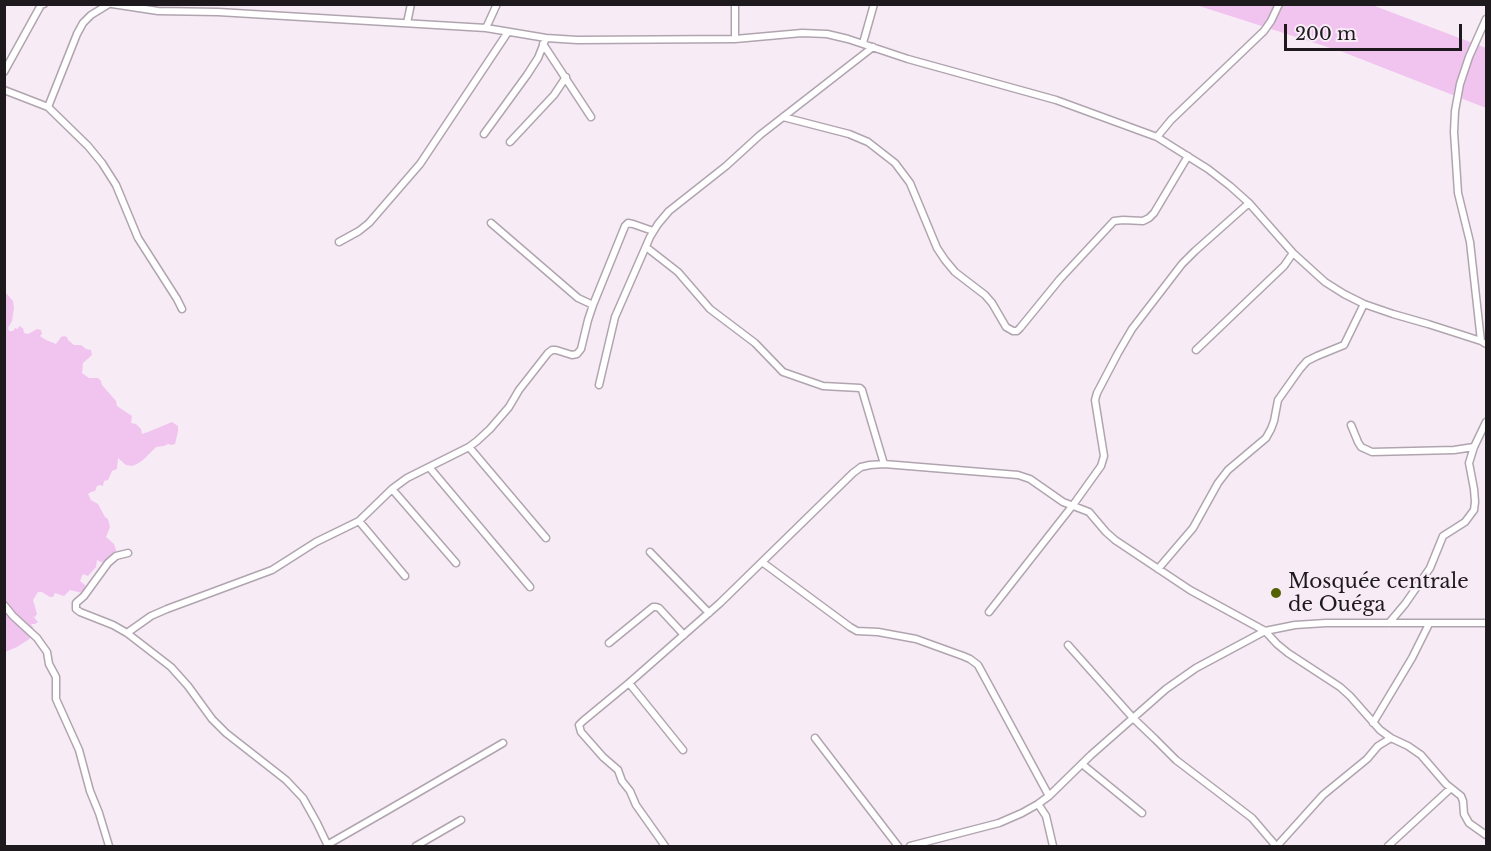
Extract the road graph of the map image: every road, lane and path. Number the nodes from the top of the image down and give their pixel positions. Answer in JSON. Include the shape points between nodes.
{"nodes":[{"id":1,"x":111,"y":4,"type":"edge"},
{"id":2,"x":411,"y":4,"type":"edge"},
{"id":3,"x":496,"y":4,"type":"edge"},
{"id":4,"x":735,"y":4,"type":"edge"},
{"id":5,"x":874,"y":4,"type":"edge"},
{"id":6,"x":1279,"y":4,"type":"edge"},
{"id":7,"x":42,"y":5,"type":"edge"},
{"id":8,"x":1486,"y":19,"type":"edge"},
{"id":9,"x":408,"y":23,"type":"junction"},
{"id":10,"x":486,"y":28,"type":"junction"},
{"id":11,"x":508,"y":32,"type":"junction"},
{"id":12,"x":735,"y":39,"type":"junction"},
{"id":13,"x":545,"y":41,"type":"junction"},
{"id":14,"x":863,"y":43,"type":"junction"},
{"id":15,"x":873,"y":47,"type":"junction"},
{"id":16,"x":4,"y":72,"type":"edge"},
{"id":17,"x":566,"y":77,"type":"junction"},
{"id":18,"x":4,"y":90,"type":"edge"},
{"id":19,"x":48,"y":107,"type":"junction"},
{"id":20,"x":591,"y":117,"type":"dead end"},
{"id":21,"x":783,"y":117,"type":"junction"},
{"id":22,"x":483,"y":134,"type":"dead end"},
{"id":23,"x":1157,"y":137,"type":"junction"},
{"id":24,"x":510,"y":142,"type":"dead end"},
{"id":25,"x":1188,"y":156,"type":"junction"},
{"id":26,"x":1249,"y":203,"type":"junction"},
{"id":27,"x":491,"y":223,"type":"dead end"},
{"id":28,"x":653,"y":231,"type":"junction"},
{"id":29,"x":339,"y":242,"type":"dead end"},
{"id":30,"x":646,"y":247,"type":"junction"},
{"id":31,"x":1293,"y":253,"type":"junction"},
{"id":32,"x":1364,"y":304,"type":"junction"},
{"id":33,"x":592,"y":305,"type":"junction"},
{"id":34,"x":182,"y":309,"type":"dead end"},
{"id":35,"x":1484,"y":343,"type":"edge"},
{"id":36,"x":1196,"y":350,"type":"dead end"},
{"id":37,"x":600,"y":385,"type":"dead end"},
{"id":38,"x":1486,"y":422,"type":"edge"},
{"id":39,"x":1351,"y":425,"type":"dead end"},
{"id":40,"x":469,"y":447,"type":"junction"},
{"id":41,"x":1474,"y":447,"type":"junction"},
{"id":42,"x":884,"y":464,"type":"junction"},
{"id":43,"x":429,"y":467,"type":"junction"},
{"id":44,"x":392,"y":489,"type":"junction"},
{"id":45,"x":1073,"y":505,"type":"junction"},
{"id":46,"x":359,"y":521,"type":"junction"},
{"id":47,"x":546,"y":538,"type":"dead end"},
{"id":48,"x":128,"y":552,"type":"dead end"},
{"id":49,"x":650,"y":552,"type":"dead end"},
{"id":50,"x":762,"y":562,"type":"junction"},
{"id":51,"x":456,"y":563,"type":"dead end"},
{"id":52,"x":1158,"y":569,"type":"junction"},
{"id":53,"x":405,"y":576,"type":"dead end"},
{"id":54,"x":530,"y":587,"type":"dead end"},
{"id":55,"x":4,"y":605,"type":"edge"},
{"id":56,"x":989,"y":612,"type":"dead end"},
{"id":57,"x":709,"y":613,"type":"junction"},
{"id":58,"x":1389,"y":623,"type":"junction"},
{"id":59,"x":1486,"y":623,"type":"edge"},
{"id":60,"x":1429,"y":624,"type":"junction"},
{"id":61,"x":1265,"y":631,"type":"junction"},
{"id":62,"x":127,"y":633,"type":"junction"},
{"id":63,"x":684,"y":635,"type":"junction"},
{"id":64,"x":609,"y":643,"type":"dead end"},
{"id":65,"x":1068,"y":645,"type":"dead end"},
{"id":66,"x":629,"y":682,"type":"junction"},
{"id":67,"x":1133,"y":718,"type":"junction"},
{"id":68,"x":1373,"y":723,"type":"junction"},
{"id":69,"x":815,"y":738,"type":"dead end"},
{"id":70,"x":1391,"y":738,"type":"junction"},
{"id":71,"x":503,"y":743,"type":"dead end"},
{"id":72,"x":683,"y":750,"type":"dead end"},
{"id":73,"x":1082,"y":764,"type":"junction"},
{"id":74,"x":1451,"y":788,"type":"junction"},
{"id":75,"x":1049,"y":796,"type":"junction"},
{"id":76,"x":1038,"y":804,"type":"junction"},
{"id":77,"x":1142,"y":813,"type":"dead end"},
{"id":78,"x":461,"y":820,"type":"dead end"},
{"id":79,"x":1486,"y":835,"type":"edge"},
{"id":80,"x":109,"y":846,"type":"edge"},
{"id":81,"x":328,"y":846,"type":"edge"},
{"id":82,"x":416,"y":846,"type":"edge"},
{"id":83,"x":665,"y":846,"type":"edge"},
{"id":84,"x":898,"y":846,"type":"edge"},
{"id":85,"x":910,"y":846,"type":"edge"},
{"id":86,"x":1053,"y":846,"type":"edge"},
{"id":87,"x":1277,"y":846,"type":"edge"},
{"id":88,"x":1388,"y":846,"type":"edge"}],
"edges":[{"from":1,"to":9,"type":"street","via":[[158,11]]},
{"from":1,"to":19,"type":"street","via":[[83,23]]},
{"from":2,"to":9,"type":"street"},
{"from":3,"to":10,"type":"street"},
{"from":4,"to":12,"type":"street"},
{"from":5,"to":14,"type":"street"},
{"from":6,"to":23,"type":"street","via":[[1264,31]]},
{"from":7,"to":16,"type":"street"},
{"from":8,"to":35,"type":"street","via":[[1460,84],[1454,132],[1458,193],[1470,242]]},
{"from":9,"to":10,"type":"street"},
{"from":10,"to":11,"type":"street"},
{"from":11,"to":13,"type":"street"},
{"from":11,"to":29,"type":"street","via":[[420,164],[369,223]]},
{"from":12,"to":13,"type":"street"},
{"from":12,"to":14,"type":"street","via":[[802,33],[827,34]]},
{"from":13,"to":17,"type":"street"},
{"from":13,"to":22,"type":"street","via":[[527,75]]},
{"from":14,"to":15,"type":"street"},
{"from":15,"to":21,"type":"street"},
{"from":15,"to":23,"type":"street","via":[[1056,100]]},
{"from":17,"to":20,"type":"street"},
{"from":17,"to":24,"type":"street"},
{"from":18,"to":19,"type":"street"},
{"from":19,"to":34,"type":"street","via":[[88,146],[116,184],[138,238]]},
{"from":21,"to":25,"type":"street","via":[[849,134],[868,142],[895,163],[910,183],[937,249],[955,272],[992,303],[1006,327],[1013,331],[1020,328],[1114,221],[1149,218]]},
{"from":21,"to":28,"type":"street","via":[[669,211]]},
{"from":23,"to":25,"type":"street"},
{"from":25,"to":26,"type":"street"},
{"from":26,"to":31,"type":"street"},
{"from":26,"to":45,"type":"street","via":[[1182,264],[1118,353],[1095,400],[1104,456]]},
{"from":27,"to":33,"type":"street","via":[[578,298]]},
{"from":28,"to":30,"type":"street"},
{"from":28,"to":33,"type":"street","via":[[628,223],[625,226]]},
{"from":30,"to":37,"type":"street","via":[[615,317]]},
{"from":30,"to":42,"type":"street","via":[[678,272],[710,309],[754,342],[783,372],[823,386],[860,388]]},
{"from":31,"to":32,"type":"street","via":[[1325,282]]},
{"from":31,"to":36,"type":"street"},
{"from":32,"to":35,"type":"street"},
{"from":32,"to":52,"type":"street","via":[[1344,345],[1307,361],[1300,369],[1278,400],[1266,438],[1228,470],[1193,528]]},
{"from":33,"to":40,"type":"street","via":[[577,354],[556,350],[549,353],[509,407]]},
{"from":38,"to":41,"type":"street"},
{"from":39,"to":41,"type":"street","via":[[1361,447],[1372,452]]},
{"from":40,"to":43,"type":"street"},
{"from":40,"to":47,"type":"street"},
{"from":41,"to":58,"type":"street","via":[[1469,463],[1474,510],[1465,522],[1443,536],[1430,568]]},
{"from":42,"to":45,"type":"street","via":[[1018,475]]},
{"from":42,"to":50,"type":"street","via":[[853,472]]},
{"from":43,"to":44,"type":"street"},
{"from":43,"to":54,"type":"street"},
{"from":44,"to":46,"type":"street"},
{"from":44,"to":51,"type":"street"},
{"from":45,"to":52,"type":"street","via":[[1089,512],[1106,532]]},
{"from":45,"to":56,"type":"street"},
{"from":46,"to":53,"type":"street"},
{"from":46,"to":62,"type":"street","via":[[272,570],[167,609]]},
{"from":48,"to":62,"type":"street","via":[[108,563],[75,606],[80,612]]},
{"from":49,"to":57,"type":"street"},
{"from":50,"to":57,"type":"street"},
{"from":50,"to":75,"type":"street","via":[[850,627],[916,639],[978,665]]},
{"from":52,"to":61,"type":"street"},
{"from":55,"to":80,"type":"street","via":[[47,652],[56,677],[56,699],[79,750]]},
{"from":57,"to":63,"type":"street"},
{"from":58,"to":60,"type":"street"},
{"from":58,"to":61,"type":"street","via":[[1295,625]]},
{"from":59,"to":60,"type":"street"},
{"from":60,"to":68,"type":"street"},
{"from":61,"to":67,"type":"street","via":[[1196,668]]},
{"from":61,"to":68,"type":"street","via":[[1288,653],[1340,687]]},
{"from":62,"to":81,"type":"street","via":[[171,667],[226,733],[303,798]]},
{"from":63,"to":64,"type":"street","via":[[659,608],[653,607]]},
{"from":63,"to":66,"type":"street"},
{"from":65,"to":67,"type":"street"},
{"from":66,"to":72,"type":"street"},
{"from":66,"to":83,"type":"street","via":[[579,726],[618,770],[636,806]]},
{"from":67,"to":73,"type":"street"},
{"from":67,"to":87,"type":"street","via":[[1176,760],[1252,818]]},
{"from":68,"to":70,"type":"street"},
{"from":69,"to":84,"type":"street"},
{"from":70,"to":74,"type":"street","via":[[1415,750]]},
{"from":70,"to":87,"type":"street","via":[[1323,795]]},
{"from":71,"to":81,"type":"street"},
{"from":73,"to":75,"type":"street"},
{"from":73,"to":77,"type":"street"},
{"from":74,"to":79,"type":"street","via":[[1461,796],[1469,823]]},
{"from":74,"to":88,"type":"street"},
{"from":75,"to":76,"type":"street"},
{"from":76,"to":85,"type":"street","via":[[999,823]]},
{"from":76,"to":86,"type":"street","via":[[1046,816]]},
{"from":78,"to":82,"type":"street"}]}
